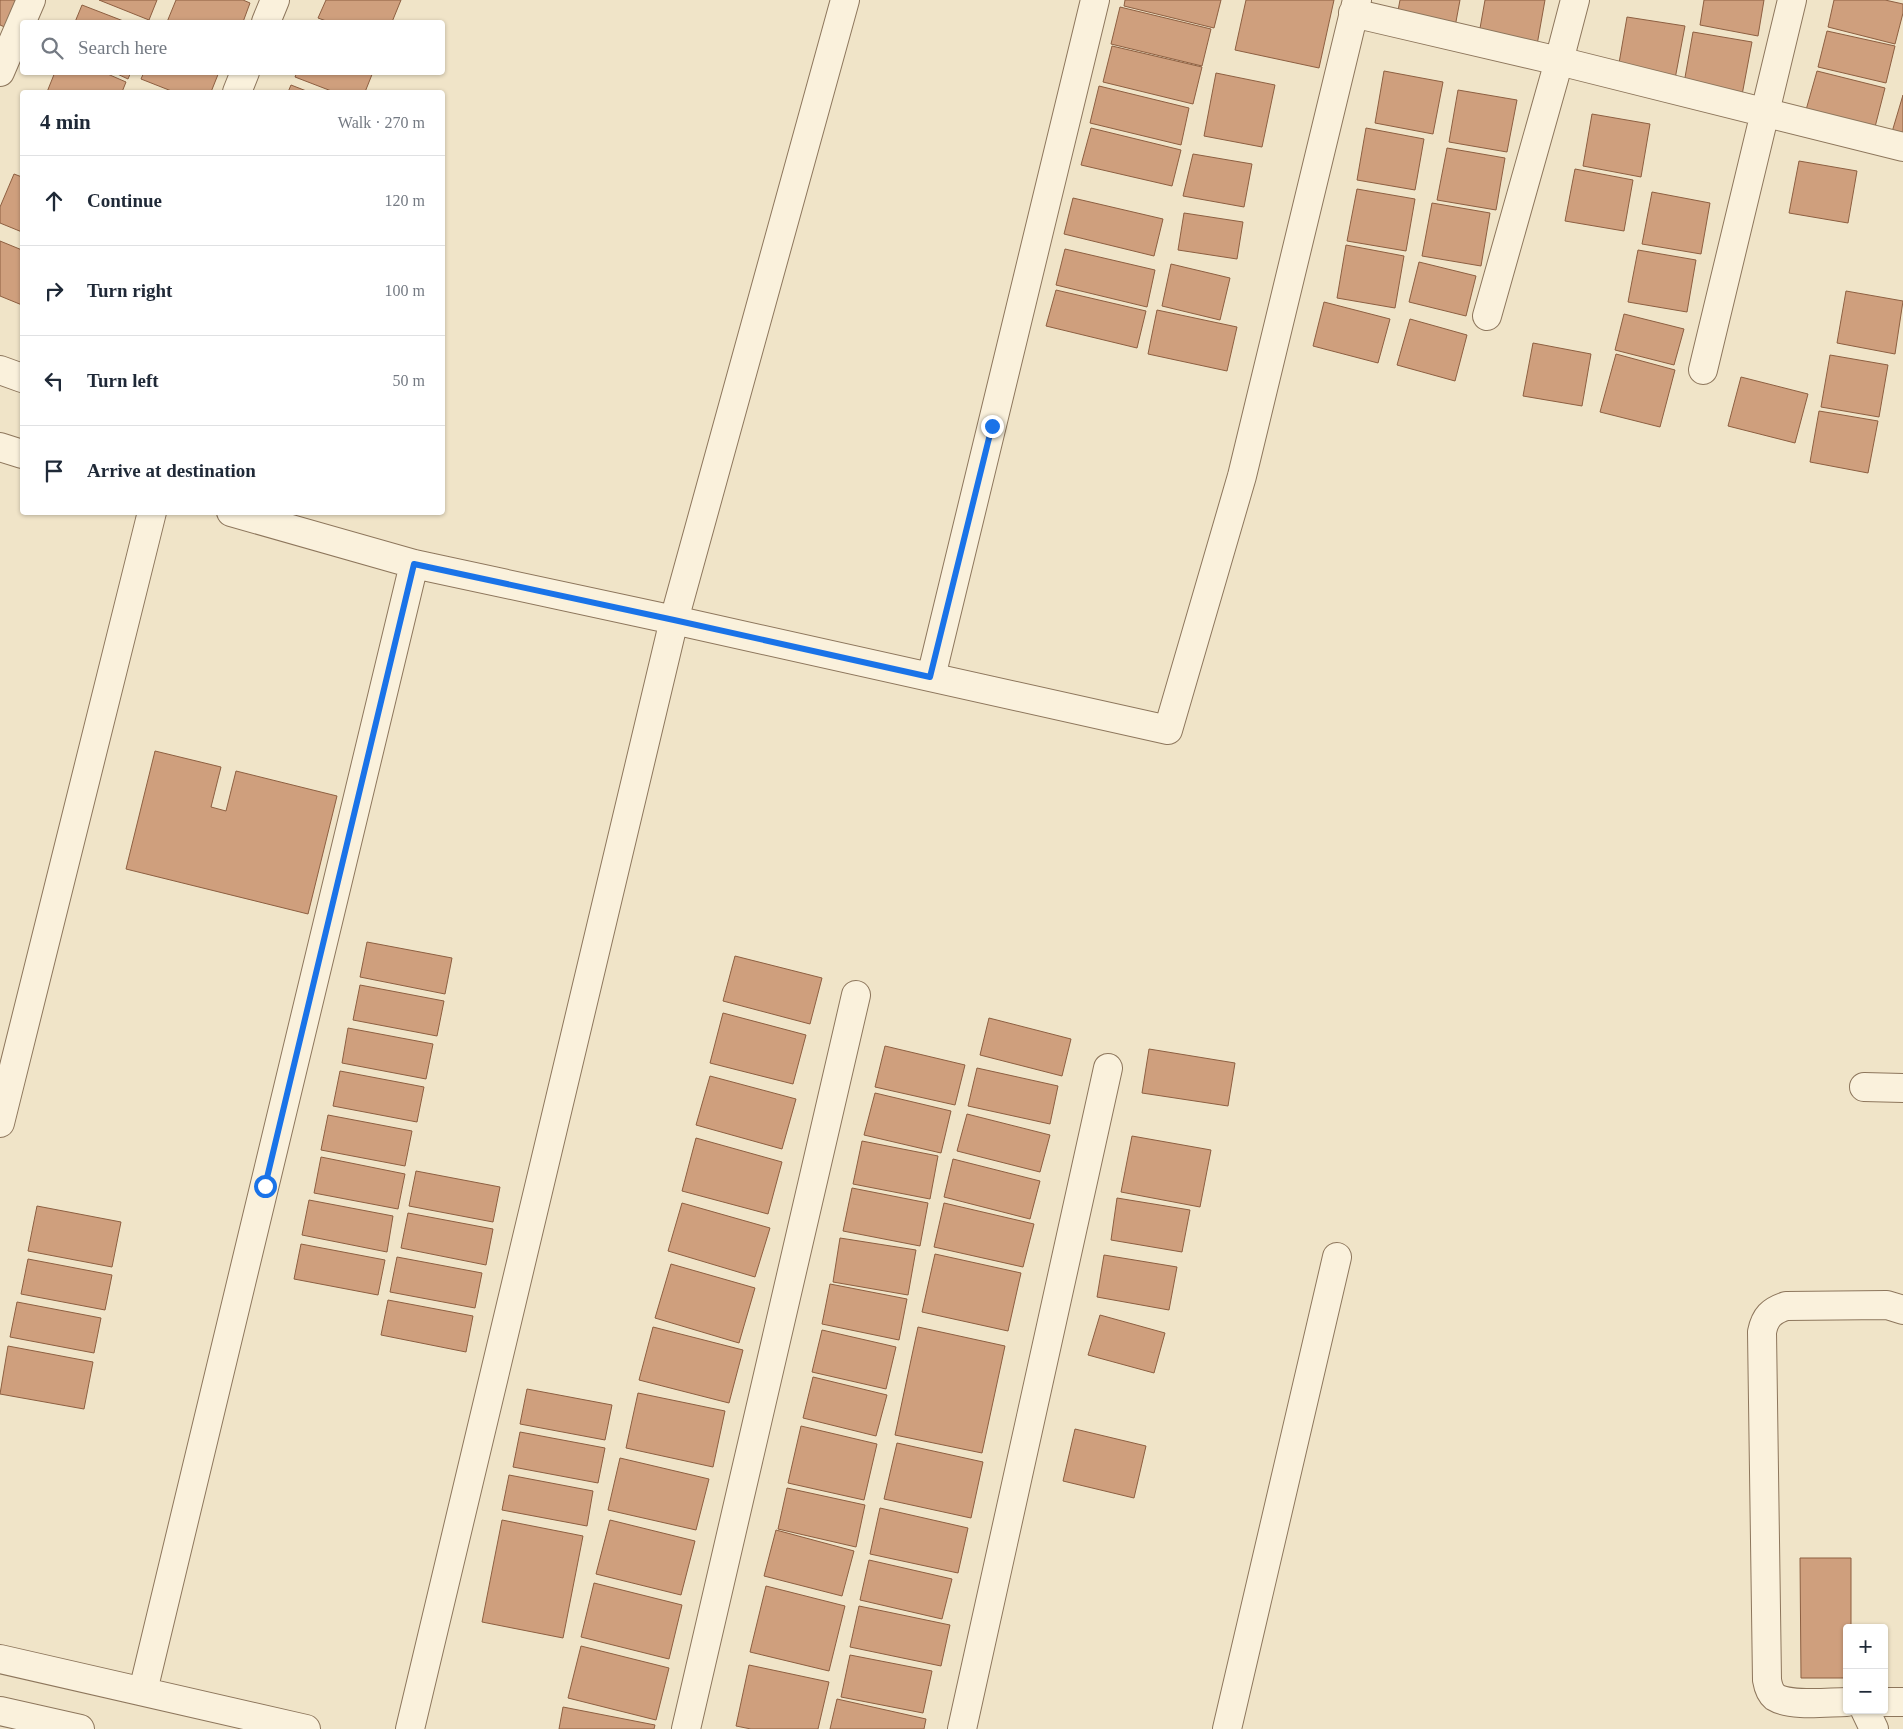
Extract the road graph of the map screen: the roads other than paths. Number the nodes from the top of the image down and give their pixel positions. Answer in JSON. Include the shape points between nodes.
{"nodes":[{"id":1,"x":31,"y":0,"type":"edge"},
{"id":2,"x":275,"y":0,"type":"edge"},
{"id":3,"x":845,"y":0,"type":"edge"},
{"id":4,"x":1094,"y":0,"type":"edge"},
{"id":5,"x":1575,"y":0,"type":"edge"},
{"id":6,"x":1792,"y":0,"type":"edge"},
{"id":7,"x":1355,"y":7,"type":"edge"},
{"id":8,"x":22,"y":20,"type":"edge"},
{"id":9,"x":267,"y":20,"type":"edge"},
{"id":10,"x":20,"y":26,"type":"edge"},
{"id":11,"x":1559,"y":61,"type":"junction"},
{"id":12,"x":0,"y":72,"type":"edge"},
{"id":13,"x":244,"y":75,"type":"edge"},
{"id":14,"x":238,"y":90,"type":"edge"},
{"id":15,"x":1764,"y":113,"type":"junction"},
{"id":16,"x":1903,"y":147,"type":"edge"},
{"id":17,"x":1487,"y":316,"type":"dead end"},
{"id":18,"x":0,"y":370,"type":"edge"},
{"id":19,"x":1703,"y":370,"type":"dead end"},
{"id":20,"x":20,"y":377,"type":"edge"},
{"id":21,"x":0,"y":447,"type":"edge"},
{"id":22,"x":20,"y":453,"type":"edge"},
{"id":23,"x":151,"y":515,"type":"edge"},
{"id":24,"x":242,"y":515,"type":"edge"},
{"id":25,"x":414,"y":564,"type":"junction"},
{"id":26,"x":674,"y":620,"type":"junction"},
{"id":27,"x":930,"y":677,"type":"junction"},
{"id":28,"x":856,"y":995,"type":"dead end"},
{"id":29,"x":1108,"y":1068,"type":"dead end"},
{"id":30,"x":1864,"y":1087,"type":"dead end"},
{"id":31,"x":1903,"y":1088,"type":"edge"},
{"id":32,"x":0,"y":1123,"type":"edge"},
{"id":33,"x":1337,"y":1257,"type":"dead end"},
{"id":34,"x":1903,"y":1310,"type":"edge"},
{"id":35,"x":0,"y":1659,"type":"edge"},
{"id":36,"x":143,"y":1691,"type":"junction"},
{"id":37,"x":1843,"y":1702,"type":"edge"},
{"id":38,"x":1888,"y":1702,"type":"edge"},
{"id":39,"x":1903,"y":1702,"type":"edge"},
{"id":40,"x":0,"y":1711,"type":"edge"},
{"id":41,"x":1867,"y":1714,"type":"edge"},
{"id":42,"x":80,"y":1729,"type":"edge"},
{"id":43,"x":306,"y":1729,"type":"edge"},
{"id":44,"x":410,"y":1729,"type":"edge"},
{"id":45,"x":686,"y":1729,"type":"edge"},
{"id":46,"x":962,"y":1729,"type":"edge"},
{"id":47,"x":1227,"y":1729,"type":"edge"},
{"id":48,"x":1874,"y":1729,"type":"edge"}],
"edges":[{"from":1,"to":8,"type":"street"},
{"from":2,"to":9,"type":"street"},
{"from":3,"to":26,"type":"street"},
{"from":4,"to":27,"type":"street"},
{"from":5,"to":11,"type":"street"},
{"from":6,"to":15,"type":"street"},
{"from":7,"to":11,"type":"street"},
{"from":7,"to":27,"type":"street","via":[[1242,476],[1168,730]]},
{"from":10,"to":12,"type":"street"},
{"from":11,"to":15,"type":"street"},
{"from":11,"to":17,"type":"street"},
{"from":13,"to":14,"type":"street"},
{"from":15,"to":16,"type":"street"},
{"from":15,"to":19,"type":"street"},
{"from":18,"to":20,"type":"street"},
{"from":21,"to":22,"type":"street"},
{"from":23,"to":32,"type":"street"},
{"from":24,"to":25,"type":"street"},
{"from":25,"to":26,"type":"street"},
{"from":25,"to":36,"type":"street"},
{"from":26,"to":27,"type":"street"},
{"from":26,"to":44,"type":"street"},
{"from":28,"to":45,"type":"street"},
{"from":29,"to":46,"type":"street"},
{"from":30,"to":31,"type":"street"},
{"from":33,"to":47,"type":"street"},
{"from":34,"to":37,"type":"street","via":[[1887,1305],[1786,1306],[1768,1315],[1762,1332],[1769,1690],[1783,1701]]},
{"from":35,"to":36,"type":"street"},
{"from":36,"to":43,"type":"street"},
{"from":38,"to":39,"type":"street"},
{"from":40,"to":42,"type":"street"},
{"from":41,"to":48,"type":"street"}]}
